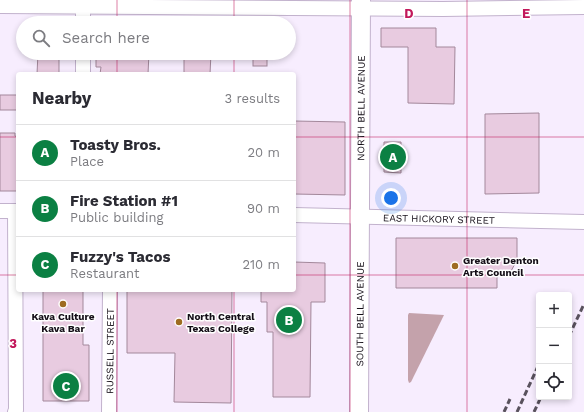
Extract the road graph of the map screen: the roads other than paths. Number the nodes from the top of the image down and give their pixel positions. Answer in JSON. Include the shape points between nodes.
{"nodes":[{"id":1,"x":26,"y":3,"type":"edge"},
{"id":2,"x":361,"y":4,"type":"edge"},
{"id":3,"x":0,"y":6,"type":"edge"},
{"id":4,"x":83,"y":6,"type":"junction"},
{"id":5,"x":584,"y":7,"type":"edge"},
{"id":6,"x":83,"y":16,"type":"edge"},
{"id":7,"x":83,"y":60,"type":"edge"},
{"id":8,"x":83,"y":72,"type":"edge"},
{"id":9,"x":0,"y":211,"type":"edge"},
{"id":10,"x":16,"y":212,"type":"edge"},
{"id":11,"x":296,"y":216,"type":"edge"},
{"id":12,"x":360,"y":216,"type":"junction"},
{"id":13,"x":584,"y":222,"type":"edge"},
{"id":14,"x":110,"y":292,"type":"edge"},
{"id":15,"x":15,"y":412,"type":"edge"},
{"id":16,"x":109,"y":412,"type":"edge"},
{"id":17,"x":359,"y":412,"type":"edge"}],
"edges":[{"from":1,"to":3,"type":"street"},
{"from":1,"to":4,"type":"street"},
{"from":2,"to":4,"type":"street"},
{"from":2,"to":5,"type":"street","via":[[443,9]]},
{"from":2,"to":12,"type":"main road","name":"NORTH BELL AVENUE"},
{"from":4,"to":6,"type":"street"},
{"from":7,"to":8,"type":"street"},
{"from":9,"to":10,"type":"street"},
{"from":10,"to":15,"type":"street"},
{"from":11,"to":12,"type":"street","name":"EAST HICKORY STREET"},
{"from":12,"to":13,"type":"street","name":"EAST HICKORY STREET"},
{"from":12,"to":17,"type":"main road","name":"SOUTH BELL AVENUE"},
{"from":14,"to":16,"type":"street","name":"RUSSELL STREET"}]}
